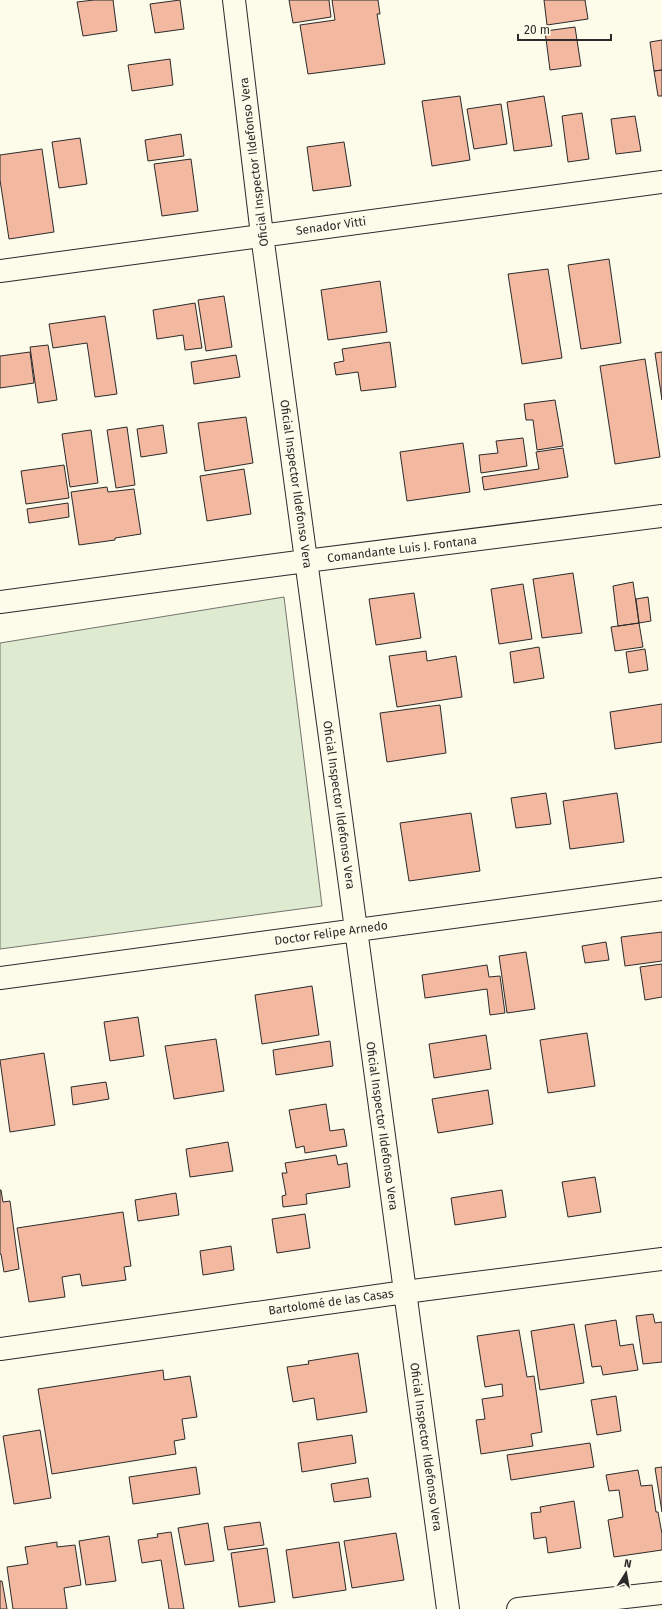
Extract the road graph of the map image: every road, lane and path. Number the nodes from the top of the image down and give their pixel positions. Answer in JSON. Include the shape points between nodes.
{"nodes":[{"id":1,"x":234,"y":0,"type":"edge"},
{"id":2,"x":662,"y":182,"type":"edge"},
{"id":3,"x":262,"y":235,"type":"junction"},
{"id":4,"x":0,"y":271,"type":"edge"},
{"id":5,"x":662,"y":516,"type":"edge"},
{"id":6,"x":306,"y":561,"type":"junction"},
{"id":7,"x":0,"y":602,"type":"edge"},
{"id":8,"x":662,"y":889,"type":"edge"},
{"id":9,"x":356,"y":929,"type":"junction"},
{"id":10,"x":0,"y":978,"type":"edge"},
{"id":11,"x":662,"y":1259,"type":"edge"},
{"id":12,"x":405,"y":1292,"type":"junction"},
{"id":13,"x":0,"y":1348,"type":"edge"},
{"id":14,"x":662,"y":1592,"type":"edge"},
{"id":15,"x":448,"y":1609,"type":"edge"},
{"id":16,"x":518,"y":1609,"type":"edge"}],
"edges":[{"from":1,"to":3,"type":"street","name":"Oficial Inspector Ildefonso Vera"},
{"from":2,"to":3,"type":"street","name":"Senador Vitti"},
{"from":3,"to":4,"type":"street","name":"Senador Vitti"},
{"from":3,"to":6,"type":"street","name":"Oficial Inspector Ildefonso Vera"},
{"from":5,"to":6,"type":"street","name":"Comandante Luis J. Fontana"},
{"from":6,"to":7,"type":"street","name":"Comandante Luis J. Fontana"},
{"from":6,"to":9,"type":"street","name":"Oficial Inspector Ildefonso Vera"},
{"from":8,"to":9,"type":"street","name":"Doctor Felipe Arnedo"},
{"from":9,"to":10,"type":"street","name":"Doctor Felipe Arnedo"},
{"from":9,"to":12,"type":"street","name":"Oficial Inspector Ildefonso Vera"},
{"from":11,"to":12,"type":"street","name":"Bartolomé de las Casas"},
{"from":12,"to":13,"type":"street","name":"Bartolomé de las Casas"},
{"from":12,"to":15,"type":"street","name":"Oficial Inspector Ildefonso Vera"},
{"from":14,"to":16,"type":"street"}]}
